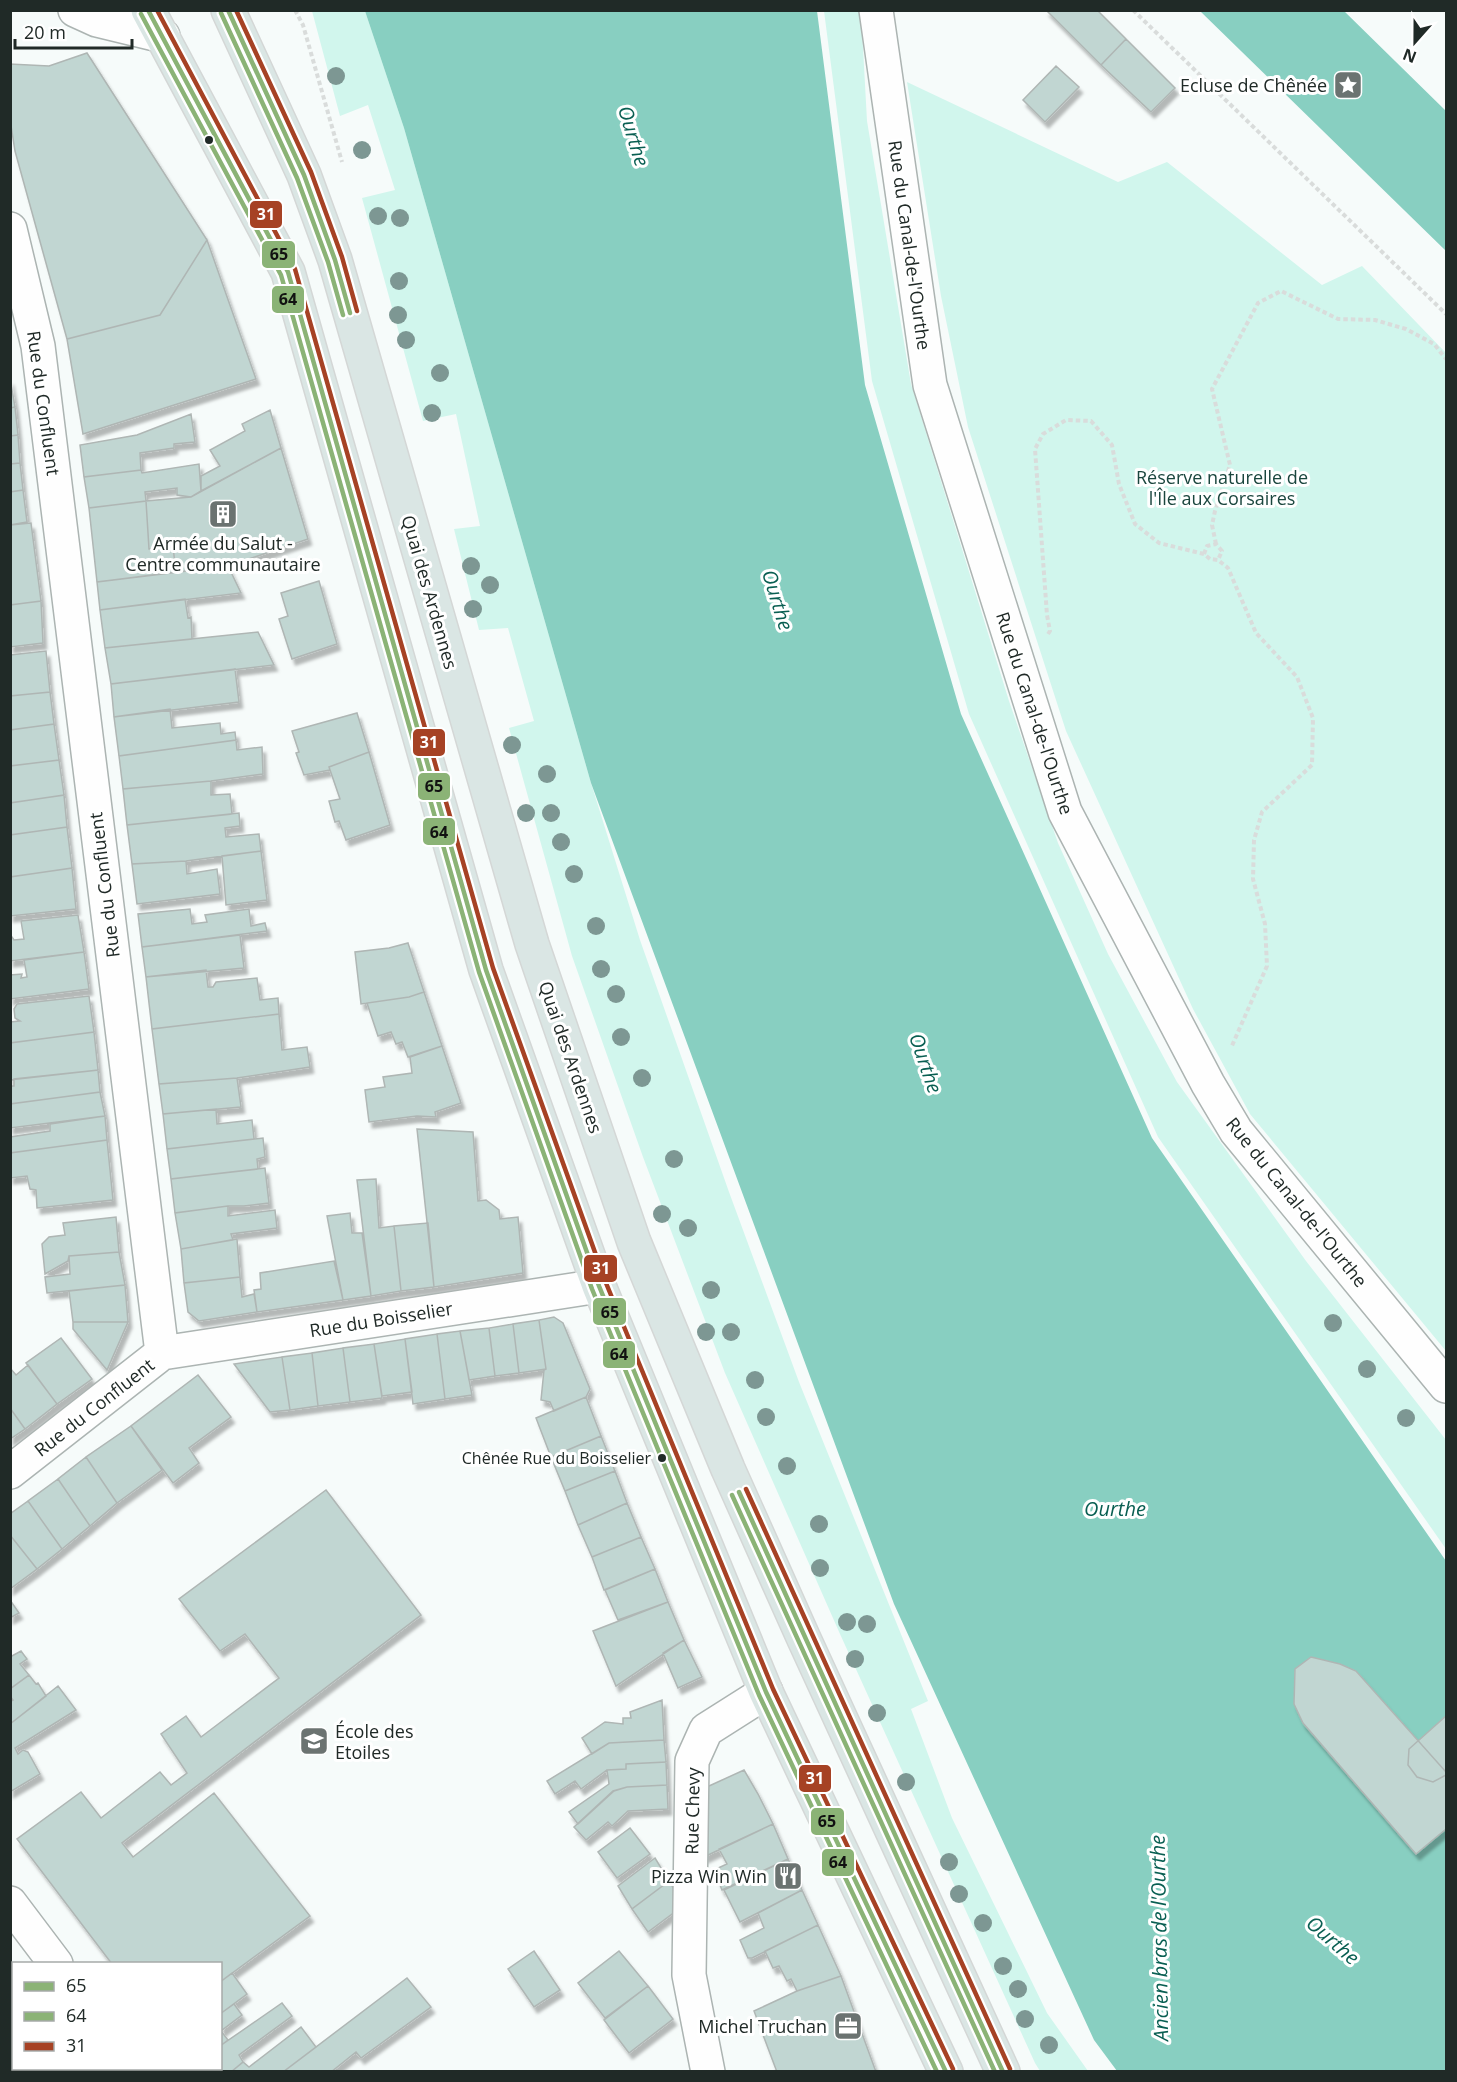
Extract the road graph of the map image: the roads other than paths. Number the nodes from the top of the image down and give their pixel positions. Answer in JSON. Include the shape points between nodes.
{"nodes":[{"id":1,"x":75,"y":10,"type":"edge"},
{"id":2,"x":228,"y":10,"type":"edge"},
{"id":3,"x":876,"y":10,"type":"edge"},
{"id":4,"x":156,"y":23,"type":"edge"},
{"id":5,"x":10,"y":228,"type":"edge"},
{"id":6,"x":599,"y":1286,"type":"junction"},
{"id":7,"x":162,"y":1353,"type":"junction"},
{"id":8,"x":1446,"y":1386,"type":"edge"},
{"id":9,"x":10,"y":1472,"type":"edge"},
{"id":10,"x":766,"y":1692,"type":"junction"},
{"id":11,"x":10,"y":1903,"type":"edge"},
{"id":12,"x":54,"y":1962,"type":"edge"},
{"id":13,"x":708,"y":2072,"type":"edge"},
{"id":14,"x":946,"y":2072,"type":"edge"},
{"id":15,"x":1003,"y":2072,"type":"edge"}],
"edges":[{"from":1,"to":4,"type":"street","via":[[98,20]]},
{"from":2,"to":15,"type":"main road","name":"Quai des Ardennes","via":[[304,175],[335,260],[532,944],[634,1242],[738,1490]]},
{"from":3,"to":8,"type":"street","name":"Rue du Canal-de-l'Ourthe","via":[[930,386],[1065,812],[1236,1131]]},
{"from":4,"to":6,"type":"main road","via":[[288,272],[486,970]]},
{"from":5,"to":7,"type":"street","name":"Rue du Confluent","via":[[38,346]]},
{"from":6,"to":7,"type":"street","name":"Rue du Boisselier"},
{"from":6,"to":10,"type":"main road"},
{"from":7,"to":9,"type":"street","name":"Rue du Confluent"},
{"from":10,"to":13,"type":"street","name":"Rue Chevy","via":[[706,1730],[692,1761],[689,1975]]},
{"from":10,"to":14,"type":"main road"},
{"from":11,"to":12,"type":"street"}]}
